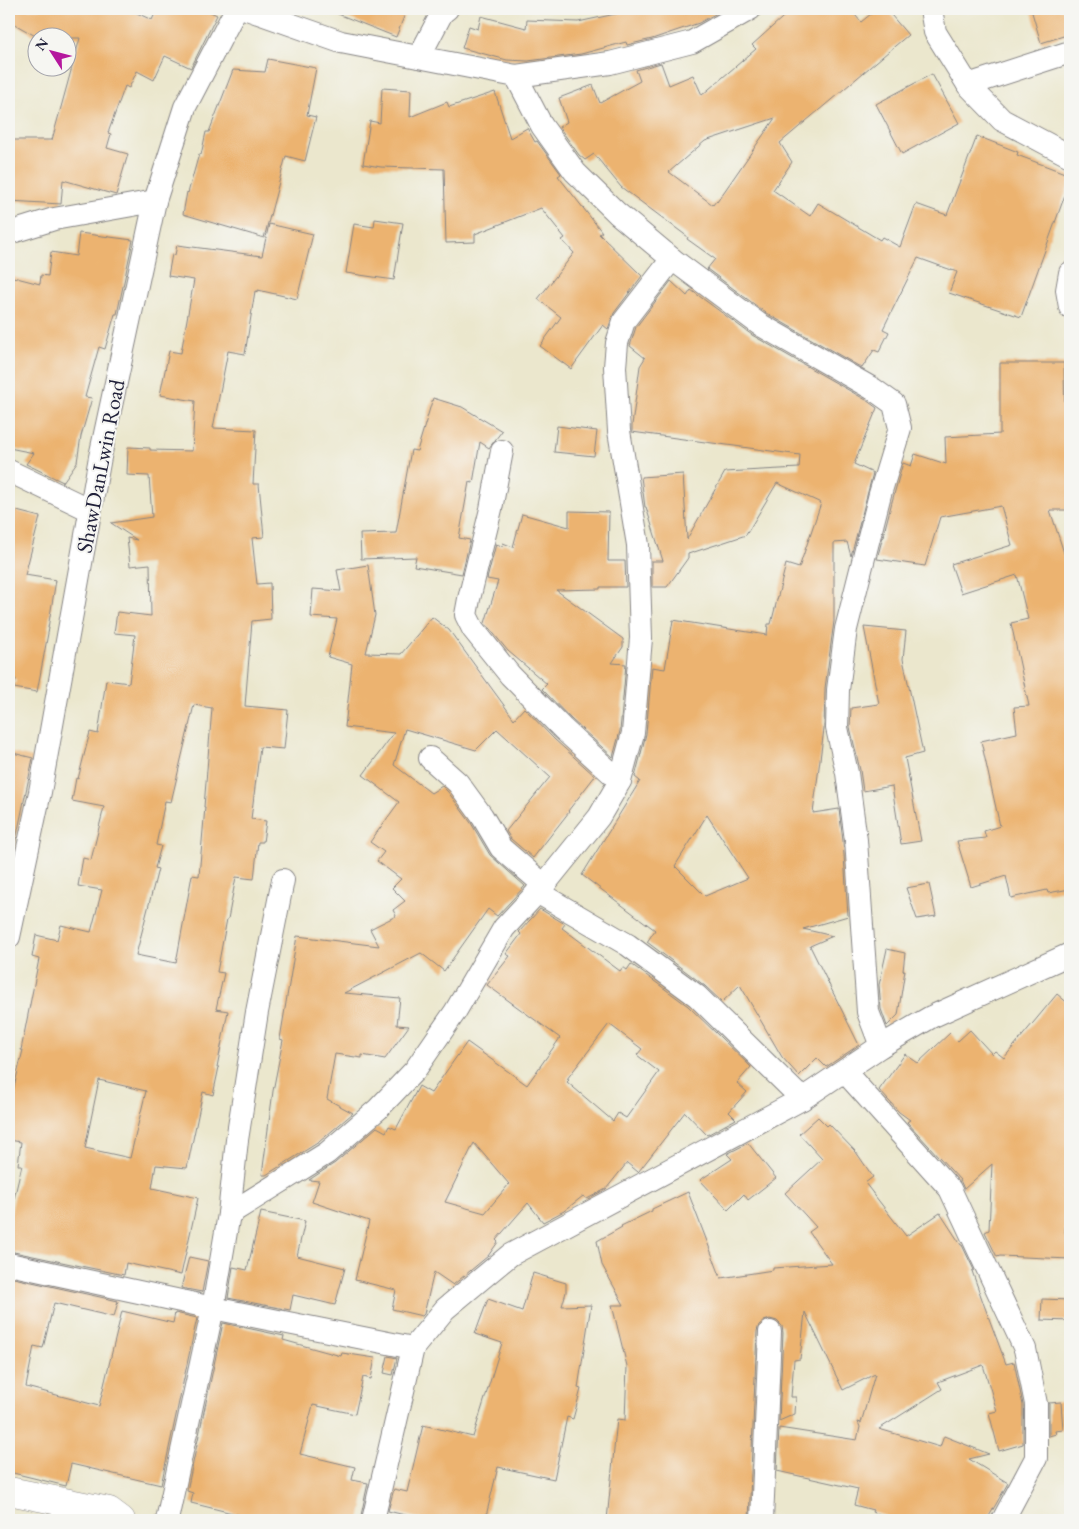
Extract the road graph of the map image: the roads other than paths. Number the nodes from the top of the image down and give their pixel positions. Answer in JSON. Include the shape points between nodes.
{"nodes":[{"id":1,"x":236,"y":9,"type":"edge"},
{"id":2,"x":247,"y":9,"type":"edge"},
{"id":3,"x":447,"y":9,"type":"edge"},
{"id":4,"x":750,"y":9,"type":"edge"},
{"id":5,"x":931,"y":9,"type":"edge"},
{"id":6,"x":1067,"y":53,"type":"dead end"},
{"id":7,"x":419,"y":57,"type":"junction"},
{"id":8,"x":516,"y":76,"type":"junction"},
{"id":9,"x":968,"y":85,"type":"junction"},
{"id":10,"x":1070,"y":156,"type":"edge"},
{"id":11,"x":154,"y":201,"type":"junction"},
{"id":12,"x":9,"y":233,"type":"edge"},
{"id":13,"x":672,"y":259,"type":"junction"},
{"id":14,"x":1070,"y":273,"type":"edge"},
{"id":15,"x":1070,"y":307,"type":"edge"},
{"id":16,"x":502,"y":451,"type":"dead end"},
{"id":17,"x":9,"y":471,"type":"edge"},
{"id":18,"x":90,"y":510,"type":"junction"},
{"id":19,"x":430,"y":758,"type":"dead end"},
{"id":20,"x":620,"y":781,"type":"junction"},
{"id":21,"x":283,"y":880,"type":"dead end"},
{"id":22,"x":540,"y":889,"type":"junction"},
{"id":23,"x":9,"y":937,"type":"edge"},
{"id":24,"x":1070,"y":954,"type":"edge"},
{"id":25,"x":881,"y":1046,"type":"junction"},
{"id":26,"x":844,"y":1072,"type":"junction"},
{"id":27,"x":802,"y":1099,"type":"junction"},
{"id":28,"x":229,"y":1214,"type":"junction"},
{"id":29,"x":9,"y":1264,"type":"edge"},
{"id":30,"x":213,"y":1308,"type":"junction"},
{"id":31,"x":770,"y":1332,"type":"dead end"},
{"id":32,"x":413,"y":1348,"type":"junction"},
{"id":33,"x":9,"y":1491,"type":"edge"},
{"id":34,"x":121,"y":1520,"type":"edge"},
{"id":35,"x":167,"y":1520,"type":"edge"},
{"id":36,"x":373,"y":1520,"type":"edge"},
{"id":37,"x":762,"y":1520,"type":"edge"},
{"id":38,"x":1003,"y":1520,"type":"edge"}],
"edges":[{"from":1,"to":11,"type":"street","name":"ShawDanLwin Road","via":[[185,107]]},
{"from":2,"to":7,"type":"street","via":[[340,42]]},
{"from":3,"to":7,"type":"street"},
{"from":4,"to":8,"type":"street","via":[[692,42],[610,63]]},
{"from":5,"to":9,"type":"street","via":[[935,32]]},
{"from":6,"to":9,"type":"street"},
{"from":7,"to":8,"type":"street"},
{"from":8,"to":13,"type":"street","via":[[542,126],[576,172],[617,213]]},
{"from":9,"to":10,"type":"street","via":[[1002,120]]},
{"from":11,"to":12,"type":"street","via":[[54,219]]},
{"from":11,"to":18,"type":"street","name":"ShawDanLwin Road"},
{"from":13,"to":20,"type":"street","via":[[624,321],[617,343],[615,367],[619,431],[638,545],[641,638],[633,733]]},
{"from":13,"to":25,"type":"street","via":[[759,324],[894,404],[900,428],[846,629],[837,719],[856,840],[868,1012]]},
{"from":14,"to":15,"type":"street"},
{"from":16,"to":20,"type":"street","via":[[466,615],[473,629],[510,675]]},
{"from":17,"to":18,"type":"street"},
{"from":18,"to":23,"type":"street","name":"ShawDanLwin Road","via":[[40,792]]},
{"from":19,"to":22,"type":"street","via":[[458,783],[500,848]]},
{"from":20,"to":22,"type":"street","via":[[599,818]]},
{"from":21,"to":28,"type":"street","via":[[256,1021]]},
{"from":22,"to":27,"type":"street","via":[[628,945],[697,996]]},
{"from":22,"to":28,"type":"street","via":[[504,928],[455,1012],[415,1070],[378,1109],[327,1153]]},
{"from":24,"to":25,"type":"street","via":[[930,1017]]},
{"from":25,"to":26,"type":"street"},
{"from":26,"to":27,"type":"street"},
{"from":26,"to":38,"type":"street","via":[[950,1189],[1025,1349],[1036,1404],[1036,1458]]},
{"from":27,"to":32,"type":"street","via":[[510,1255],[445,1309]]},
{"from":28,"to":30,"type":"street"},
{"from":29,"to":30,"type":"street"},
{"from":30,"to":32,"type":"street"},
{"from":30,"to":35,"type":"street"},
{"from":31,"to":37,"type":"street"},
{"from":32,"to":36,"type":"street"},
{"from":33,"to":34,"type":"main road","via":[[109,1510]]}]}
